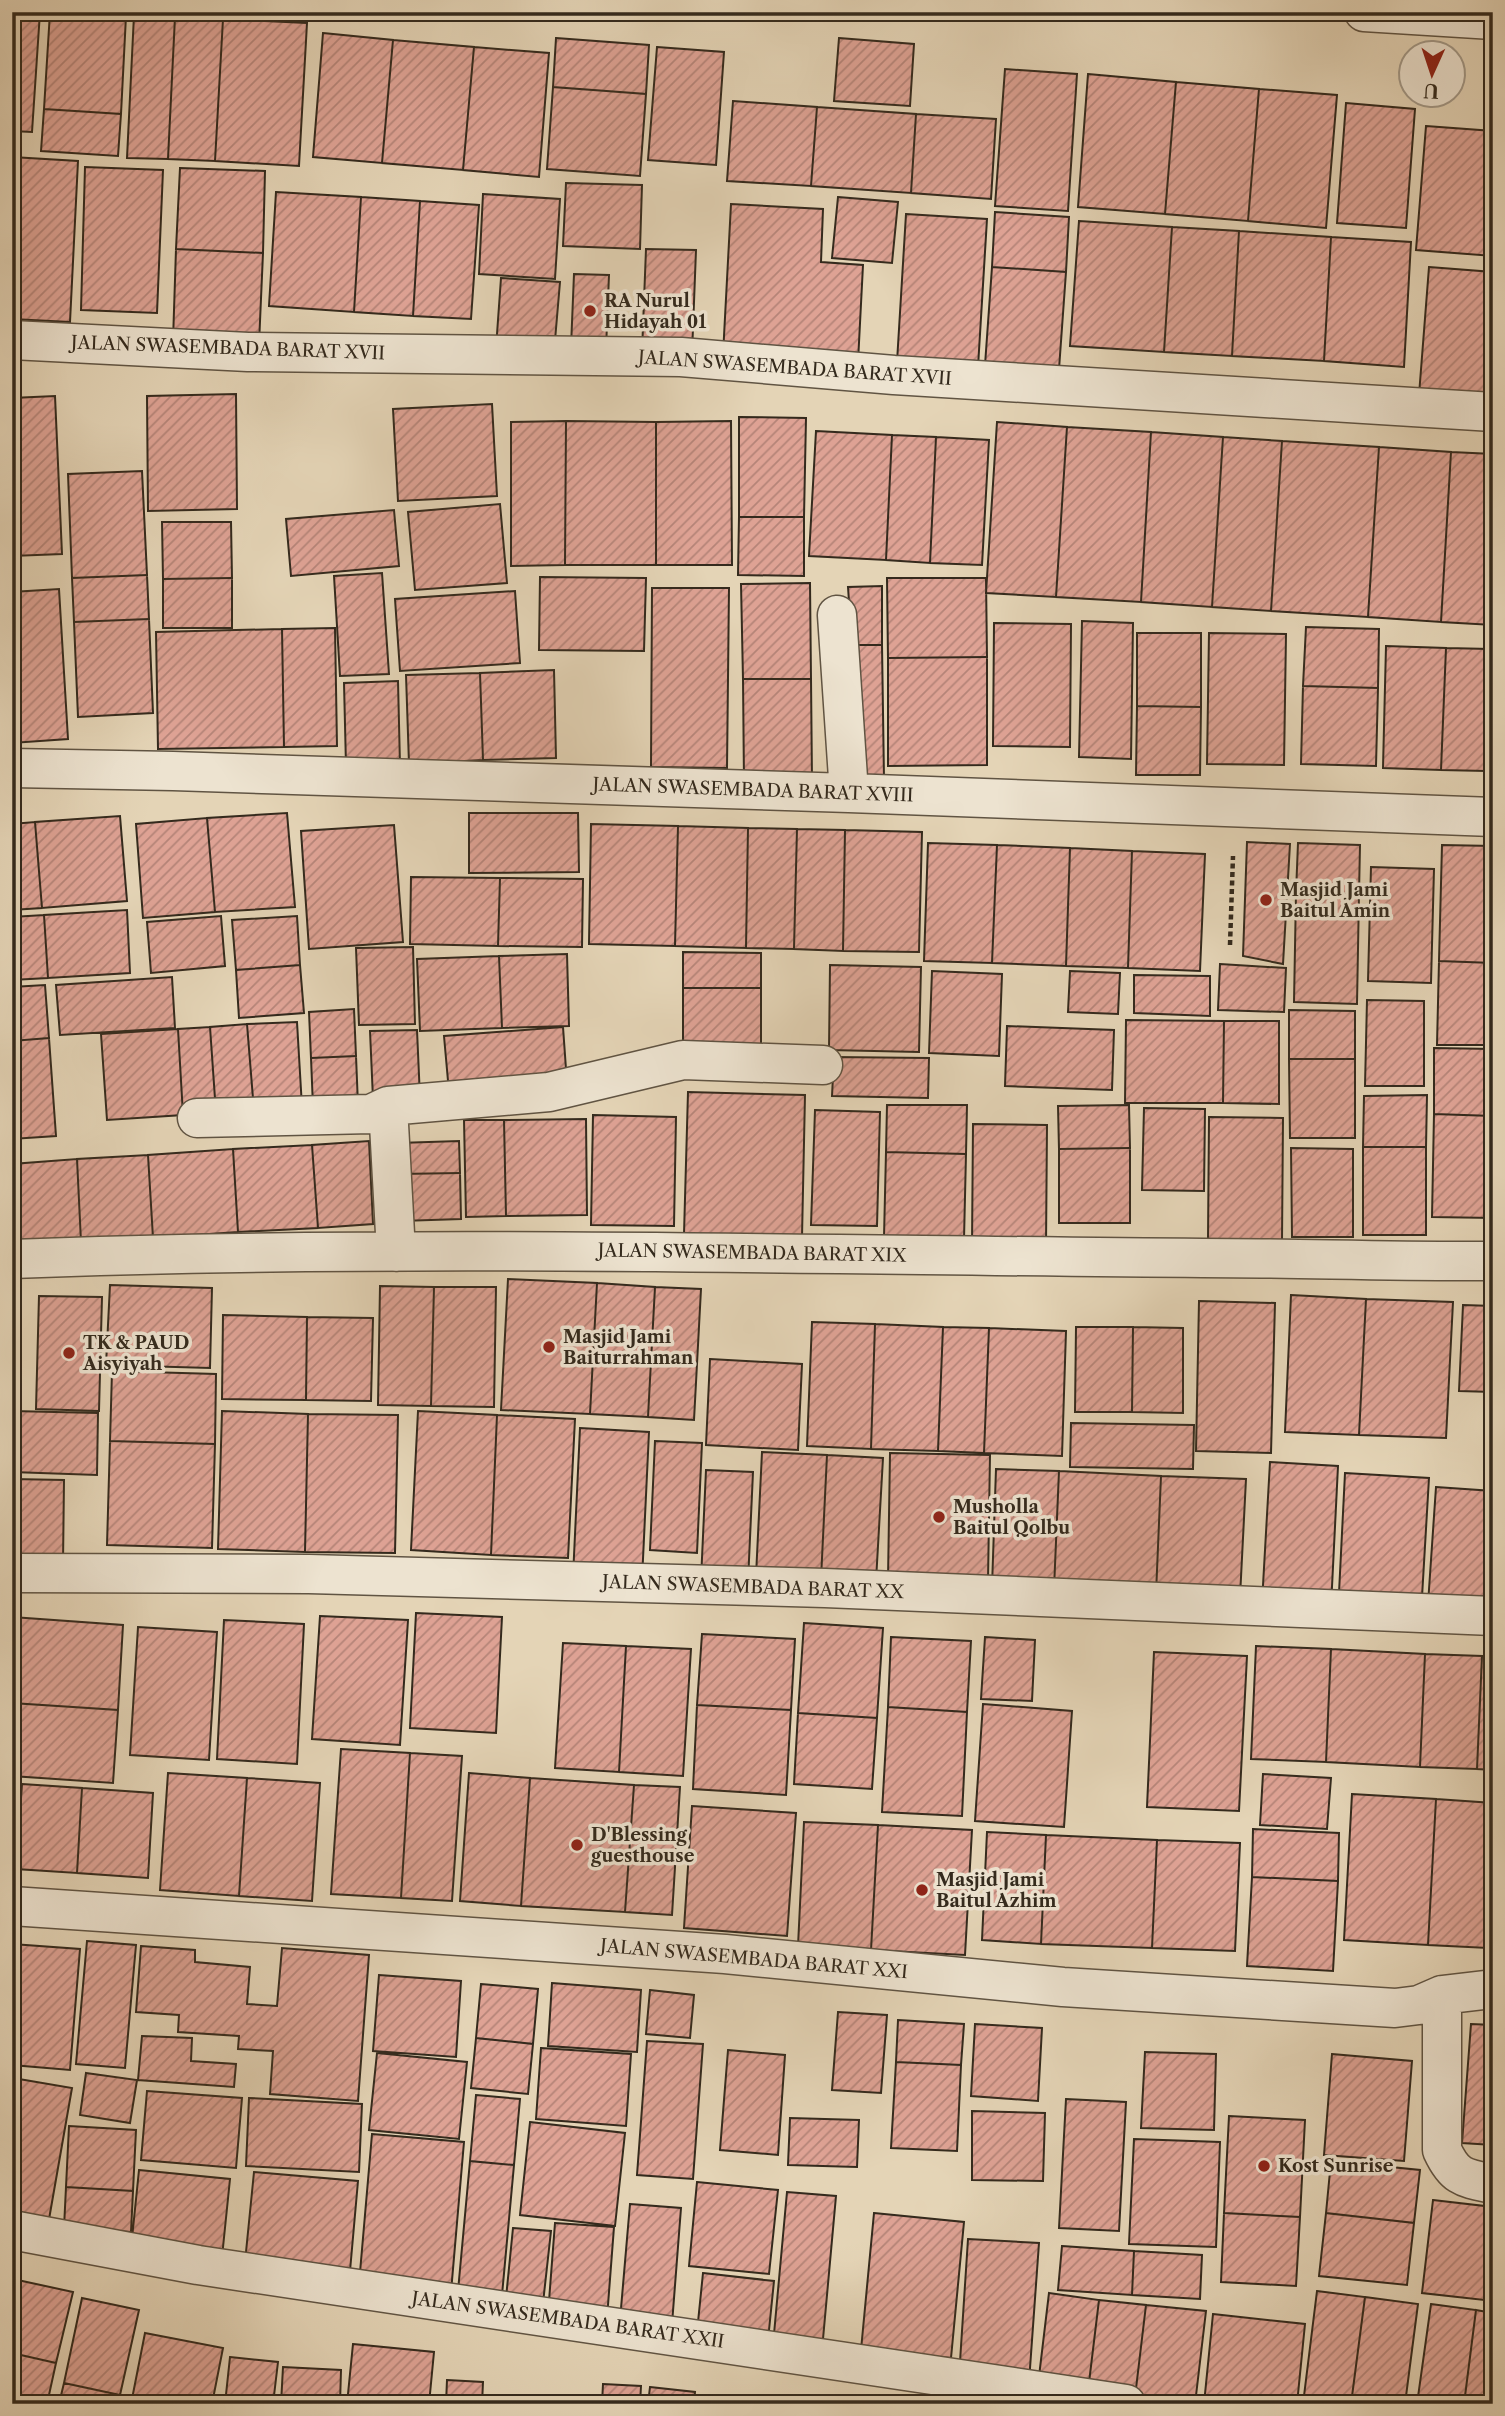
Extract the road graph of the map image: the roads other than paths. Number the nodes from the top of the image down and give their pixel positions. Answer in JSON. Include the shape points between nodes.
{"nodes":[{"id":1,"x":1364,"y":12,"type":"edge"},
{"id":2,"x":1493,"y":20,"type":"edge"},
{"id":3,"x":12,"y":340,"type":"edge"},
{"id":4,"x":1493,"y":412,"type":"edge"},
{"id":5,"x":837,"y":615,"type":"dead end"},
{"id":6,"x":12,"y":768,"type":"edge"},
{"id":7,"x":849,"y":793,"type":"junction"},
{"id":8,"x":1493,"y":817,"type":"edge"},
{"id":9,"x":823,"y":1065,"type":"dead end"},
{"id":10,"x":388,"y":1106,"type":"junction"},
{"id":11,"x":197,"y":1118,"type":"dead end"},
{"id":12,"x":396,"y":1252,"type":"junction"},
{"id":13,"x":12,"y":1259,"type":"edge"},
{"id":14,"x":1493,"y":1261,"type":"edge"},
{"id":15,"x":12,"y":1573,"type":"edge"},
{"id":16,"x":1493,"y":1616,"type":"edge"},
{"id":17,"x":12,"y":1906,"type":"edge"},
{"id":18,"x":1493,"y":1989,"type":"edge"},
{"id":19,"x":1442,"y":1995,"type":"junction"},
{"id":20,"x":1493,"y":2183,"type":"edge"},
{"id":21,"x":12,"y":2230,"type":"edge"},
{"id":22,"x":1126,"y":2404,"type":"edge"}],
"edges":[{"from":1,"to":2,"type":"street"},
{"from":3,"to":4,"type":"street","name":"JALAN SWASEMBADA BARAT XVII","via":[[248,352],[681,356],[908,376]]},
{"from":5,"to":7,"type":"street"},
{"from":6,"to":7,"type":"street","name":"JALAN SWASEMBADA BARAT XVIII"},
{"from":7,"to":8,"type":"street","name":"JALAN SWASEMBADA BARAT XVIII"},
{"from":9,"to":10,"type":"street","via":[[683,1060],[549,1092]]},
{"from":10,"to":11,"type":"street","via":[[371,1114]]},
{"from":10,"to":12,"type":"street"},
{"from":12,"to":13,"type":"street","name":"JALAN SWASEMBADA BARAT XIX"},
{"from":12,"to":14,"type":"street","name":"JALAN SWASEMBADA BARAT XIX"},
{"from":15,"to":16,"type":"street","name":"JALAN SWASEMBADA BARAT XX","via":[[309,1574],[811,1588]]},
{"from":17,"to":19,"type":"street","name":"JALAN SWASEMBADA BARAT XXI","via":[[725,1954],[1063,1987],[1395,2008],[1419,2005]]},
{"from":18,"to":19,"type":"street","name":"JALAN SWASEMBADA BARAT XXI"},
{"from":19,"to":20,"type":"street","via":[[1442,2150],[1450,2168],[1466,2179]]},
{"from":21,"to":22,"type":"street","name":"JALAN SWASEMBADA BARAT XXII","via":[[198,2265]]}]}
